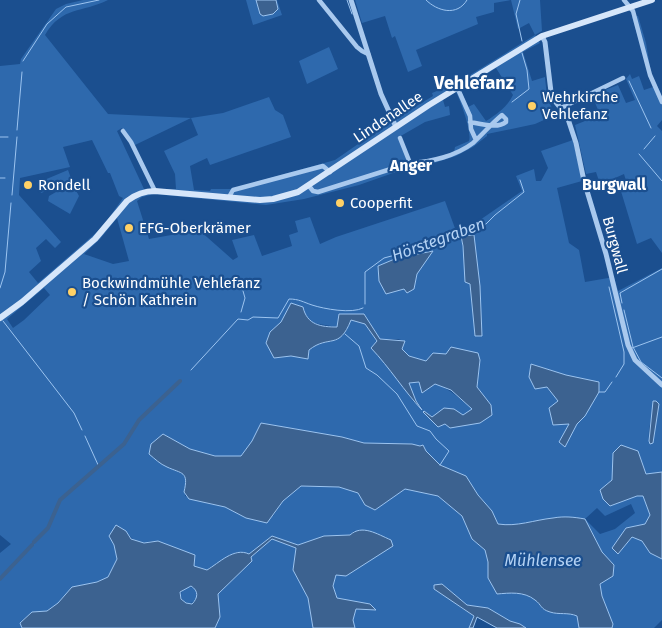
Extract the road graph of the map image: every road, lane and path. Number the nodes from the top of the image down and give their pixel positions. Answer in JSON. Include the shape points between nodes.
{"nodes":[{"id":1,"x":318,"y":0,"type":"edge"},
{"id":2,"x":351,"y":0,"type":"edge"},
{"id":3,"x":624,"y":0,"type":"edge"},
{"id":4,"x":652,"y":0,"type":"edge"},
{"id":5,"x":630,"y":8,"type":"junction"},
{"id":6,"x":542,"y":36,"type":"junction"},
{"id":7,"x":368,"y":54,"type":"junction"},
{"id":8,"x":623,"y":78,"type":"dead end"},
{"id":9,"x":457,"y":87,"type":"junction"},
{"id":10,"x":662,"y":102,"type":"edge"},
{"id":11,"x":561,"y":108,"type":"junction"},
{"id":12,"x":470,"y":122,"type":"junction"},
{"id":13,"x":396,"y":127,"type":"junction"},
{"id":14,"x":123,"y":130,"type":"dead end"},
{"id":15,"x":400,"y":138,"type":"dead end"},
{"id":16,"x":476,"y":140,"type":"junction"},
{"id":17,"x":410,"y":163,"type":"junction"},
{"id":18,"x":330,"y":172,"type":"junction"},
{"id":19,"x":309,"y":186,"type":"junction"},
{"id":20,"x":155,"y":191,"type":"junction"},
{"id":21,"x":229,"y":197,"type":"junction"},
{"id":22,"x":0,"y":318,"type":"edge"},
{"id":23,"x":662,"y":385,"type":"edge"}],
"edges":[{"from":1,"to":7,"type":"street","via":[[357,47]]},
{"from":2,"to":7,"type":"street"},
{"from":3,"to":5,"type":"street"},
{"from":4,"to":5,"type":"main road","name":"Lindenallee"},
{"from":5,"to":6,"type":"main road","name":"Lindenallee"},
{"from":5,"to":10,"type":"street"},
{"from":6,"to":9,"type":"main road","name":"Lindenallee"},
{"from":6,"to":11,"type":"street","name":"Burgwall","via":[[551,92]]},
{"from":7,"to":13,"type":"street","via":[[380,94]]},
{"from":8,"to":11,"type":"street"},
{"from":9,"to":12,"type":"street"},
{"from":9,"to":13,"type":"main road","name":"Lindenallee"},
{"from":11,"to":23,"type":"street","name":"Burgwall","via":[[576,143],[628,345],[634,360]]},
{"from":12,"to":16,"type":"street"},
{"from":12,"to":16,"type":"street","via":[[490,125]]},
{"from":13,"to":18,"type":"main road","name":"Lindenallee"},
{"from":14,"to":20,"type":"street"},
{"from":15,"to":17,"type":"street"},
{"from":16,"to":17,"type":"street","via":[[458,152]]},
{"from":17,"to":19,"type":"street","via":[[318,192]]},
{"from":18,"to":19,"type":"main road","name":"Lindenallee"},
{"from":18,"to":21,"type":"street","via":[[324,166],[307,170],[233,190]]},
{"from":19,"to":21,"type":"main road","name":"Lindenallee","via":[[274,199]]},
{"from":20,"to":21,"type":"main road","name":"Lindenallee"},
{"from":20,"to":22,"type":"main road","name":"Lindenallee","via":[[142,192],[127,201],[95,239]]}]}
